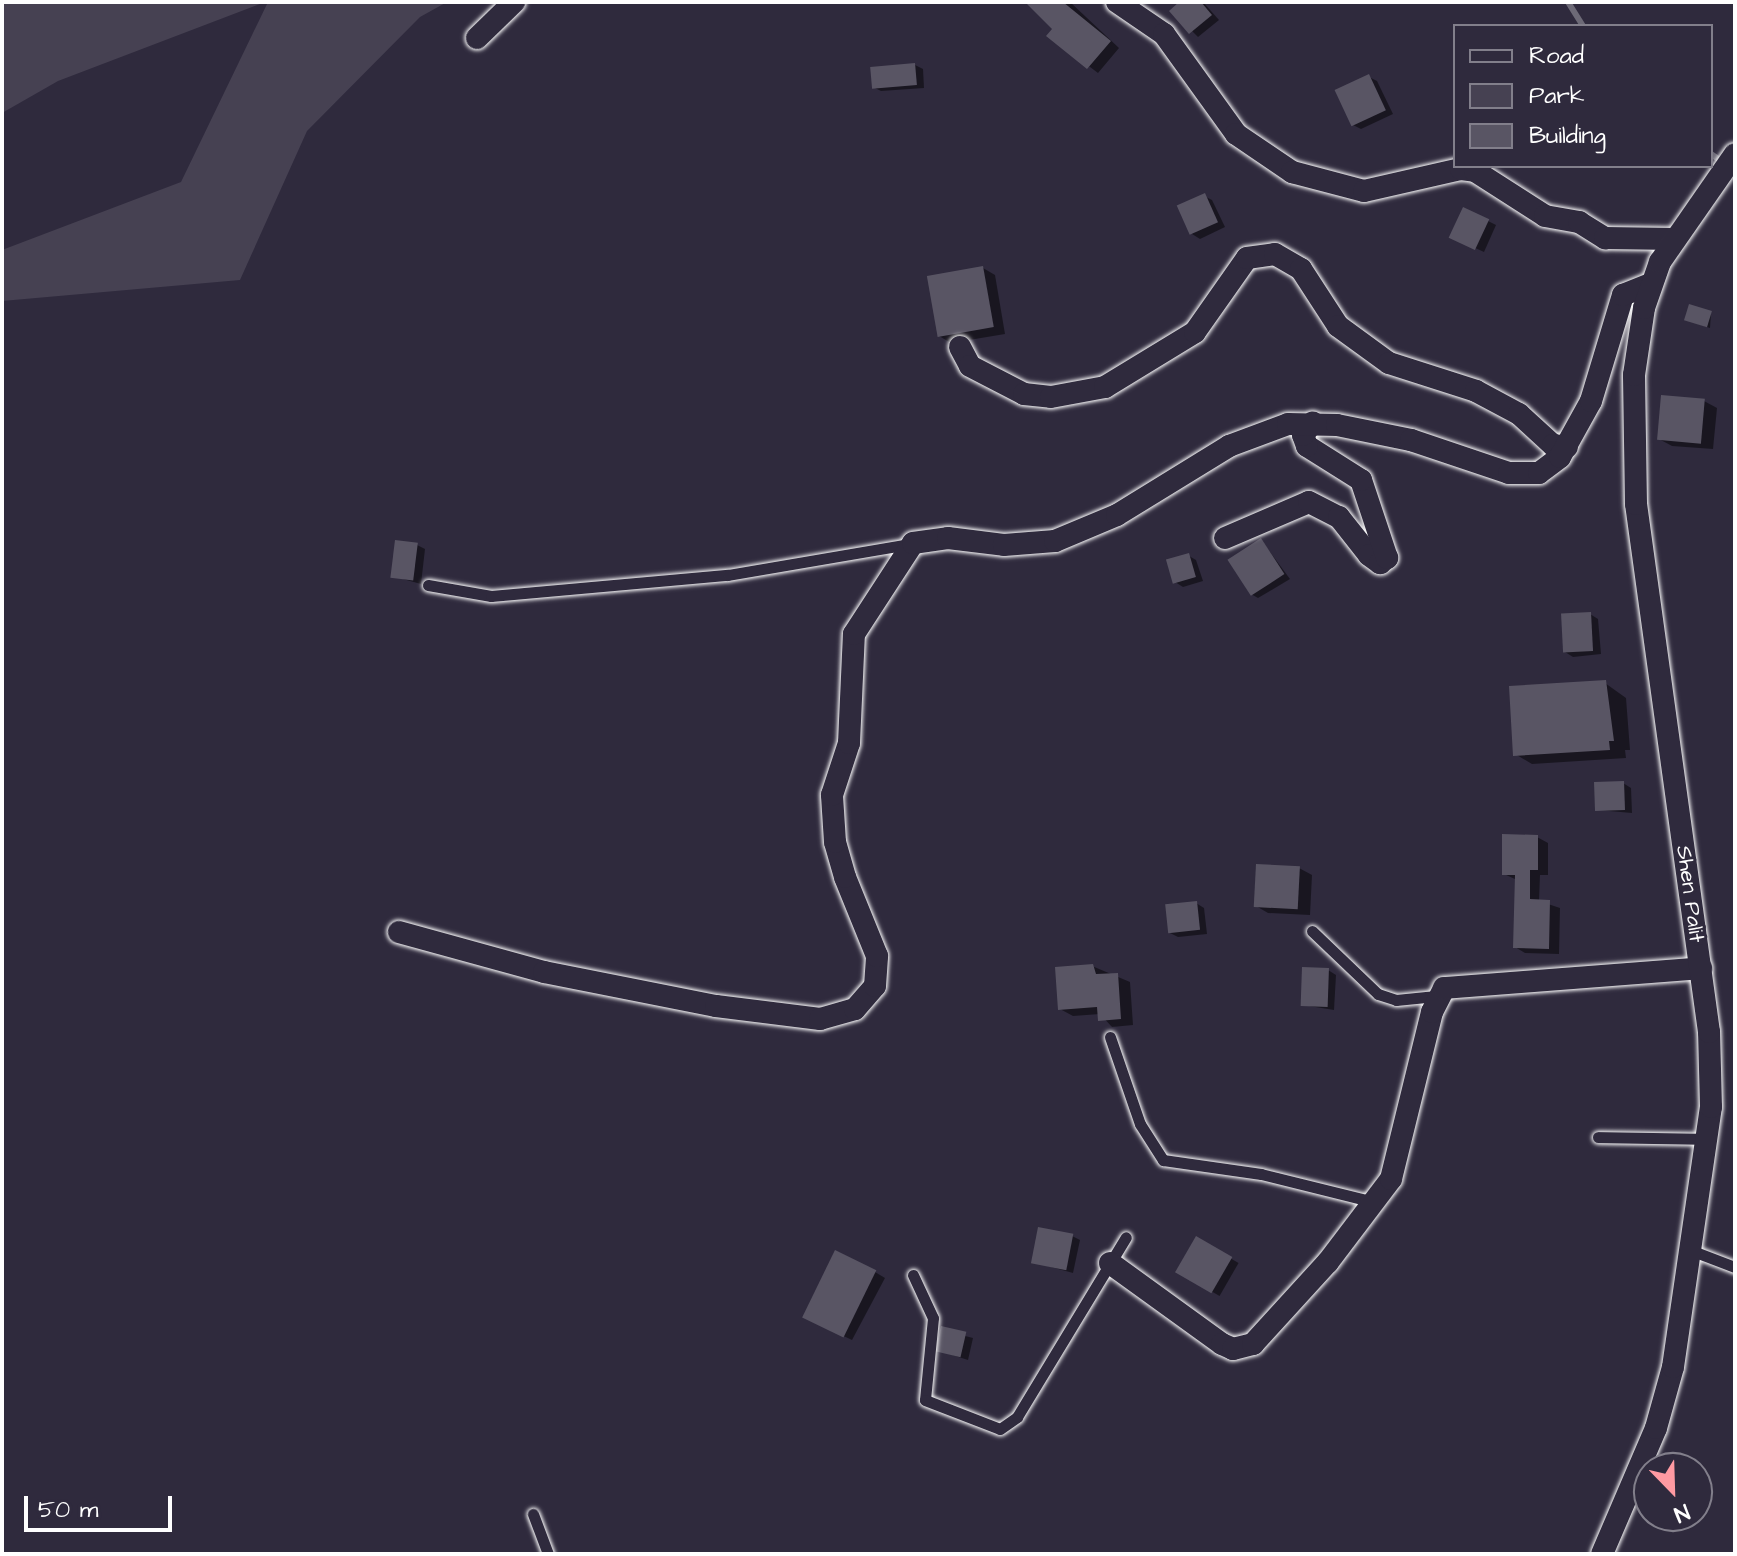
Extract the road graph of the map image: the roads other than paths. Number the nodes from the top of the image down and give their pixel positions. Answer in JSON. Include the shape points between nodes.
{"nodes":[{"id":1,"x":514,"y":2,"type":"edge"},
{"id":2,"x":1117,"y":2,"type":"edge"},
{"id":3,"x":477,"y":38,"type":"dead end"},
{"id":4,"x":1735,"y":154,"type":"edge"},
{"id":5,"x":1678,"y":234,"type":"junction"},
{"id":6,"x":1650,"y":284,"type":"junction"},
{"id":7,"x":960,"y":347,"type":"dead end"},
{"id":8,"x":1313,"y":422,"type":"junction"},
{"id":9,"x":1567,"y":447,"type":"junction"},
{"id":10,"x":1225,"y":538,"type":"dead end"},
{"id":11,"x":913,"y":543,"type":"junction"},
{"id":12,"x":428,"y":585,"type":"dead end"},
{"id":13,"x":1312,"y":931,"type":"dead end"},
{"id":14,"x":399,"y":932,"type":"dead end"},
{"id":15,"x":1701,"y":968,"type":"junction"},
{"id":16,"x":1436,"y":996,"type":"junction"},
{"id":17,"x":1110,"y":1037,"type":"dead end"},
{"id":18,"x":1598,"y":1137,"type":"dead end"},
{"id":19,"x":1708,"y":1139,"type":"junction"},
{"id":20,"x":1374,"y":1202,"type":"junction"},
{"id":21,"x":1126,"y":1237,"type":"dead end"},
{"id":22,"x":1693,"y":1251,"type":"junction"},
{"id":23,"x":1110,"y":1263,"type":"junction"},
{"id":24,"x":1735,"y":1267,"type":"edge"},
{"id":25,"x":913,"y":1275,"type":"dead end"},
{"id":26,"x":533,"y":1514,"type":"dead end"},
{"id":27,"x":548,"y":1554,"type":"edge"},
{"id":28,"x":1602,"y":1554,"type":"edge"}],
"edges":[{"from":1,"to":3,"type":"street"},
{"from":2,"to":5,"type":"street","via":[[1164,34],[1236,134],[1292,172],[1364,191],[1461,169],[1475,171],[1545,216],[1579,222],[1605,238]]},
{"from":4,"to":5,"type":"street","name":"Shen Palit"},
{"from":5,"to":6,"type":"street","name":"Shen Palit"},
{"from":6,"to":9,"type":"street","via":[[1623,295],[1591,401]]},
{"from":6,"to":15,"type":"street","name":"Shen Palit","via":[[1638,343],[1631,453]]},
{"from":7,"to":9,"type":"street","via":[[970,366],[1024,394],[1051,397],[1105,387],[1195,332],[1247,258],[1275,254],[1301,269],[1338,326],[1389,363],[1476,391],[1519,414],[1553,445]]},
{"from":8,"to":9,"type":"street","via":[[1411,440],[1524,475],[1552,467]]},
{"from":8,"to":10,"type":"street","via":[[1303,435],[1307,446],[1361,480],[1387,558],[1380,563],[1333,511],[1309,502]]},
{"from":8,"to":11,"type":"street","via":[[1261,431],[1117,515],[1055,541],[1004,545],[948,538]]},
{"from":11,"to":12,"type":"lane","via":[[728,575],[491,596]]},
{"from":11,"to":14,"type":"street","via":[[854,634],[849,743],[832,795],[845,877],[877,956],[875,986],[861,1004],[820,1019],[716,1006],[544,972]]},
{"from":13,"to":16,"type":"lane","via":[[1378,994],[1396,1000]]},
{"from":15,"to":16,"type":"street","via":[[1459,984]]},
{"from":15,"to":19,"type":"street","name":"Shen Palit","via":[[1712,1068]]},
{"from":16,"to":20,"type":"street","via":[[1404,1113],[1398,1158]]},
{"from":17,"to":20,"type":"lane","via":[[1140,1124],[1163,1160],[1261,1174]]},
{"from":18,"to":19,"type":"lane"},
{"from":19,"to":22,"type":"street","name":"Shen Palit"},
{"from":20,"to":23,"type":"street","via":[[1328,1262],[1244,1347],[1222,1344]]},
{"from":21,"to":23,"type":"lane"},
{"from":22,"to":24,"type":"lane"},
{"from":22,"to":28,"type":"street","name":"Shen Palit","via":[[1673,1367],[1656,1428]]},
{"from":23,"to":25,"type":"lane","via":[[1017,1417],[1000,1429],[925,1400],[933,1318]]},
{"from":26,"to":27,"type":"lane"}]}
